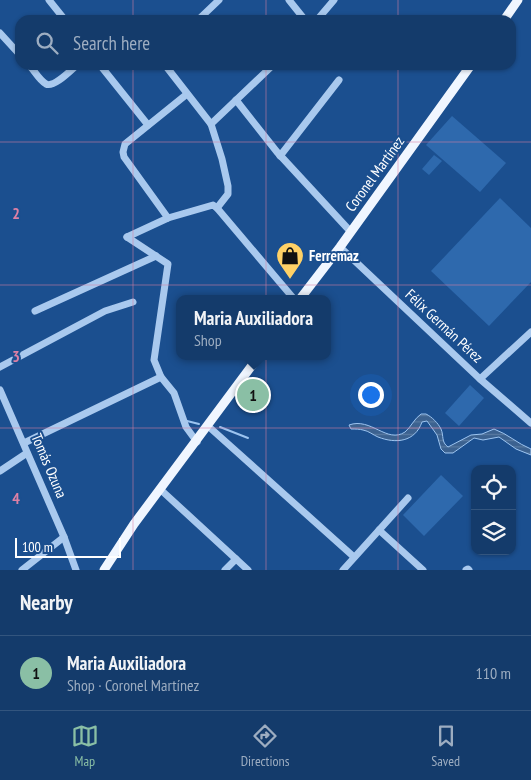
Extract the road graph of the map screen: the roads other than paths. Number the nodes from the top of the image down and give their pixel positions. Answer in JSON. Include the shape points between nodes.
{"nodes":[{"id":1,"x":49,"y":0,"type":"edge"},
{"id":2,"x":219,"y":0,"type":"edge"},
{"id":3,"x":289,"y":0,"type":"edge"},
{"id":4,"x":334,"y":0,"type":"edge"},
{"id":5,"x":517,"y":0,"type":"edge"},
{"id":6,"x":61,"y":15,"type":"edge"},
{"id":7,"x":203,"y":15,"type":"edge"},
{"id":8,"x":301,"y":15,"type":"edge"},
{"id":9,"x":321,"y":15,"type":"edge"},
{"id":10,"x":507,"y":15,"type":"edge"},
{"id":11,"x":0,"y":33,"type":"edge"},
{"id":12,"x":15,"y":50,"type":"edge"},
{"id":13,"x":33,"y":70,"type":"edge"},
{"id":14,"x":71,"y":70,"type":"edge"},
{"id":15,"x":104,"y":70,"type":"edge"},
{"id":16,"x":169,"y":70,"type":"edge"},
{"id":17,"x":268,"y":70,"type":"edge"},
{"id":18,"x":467,"y":70,"type":"edge"},
{"id":19,"x":339,"y":80,"type":"dead end"},
{"id":20,"x":186,"y":94,"type":"junction"},
{"id":21,"x":236,"y":100,"type":"junction"},
{"id":22,"x":148,"y":124,"type":"junction"},
{"id":23,"x":211,"y":124,"type":"junction"},
{"id":24,"x":280,"y":156,"type":"junction"},
{"id":25,"x":217,"y":208,"type":"junction"},
{"id":26,"x":168,"y":218,"type":"junction"},
{"id":27,"x":350,"y":231,"type":"junction"},
{"id":28,"x":340,"y":247,"type":"junction"},
{"id":29,"x":156,"y":256,"type":"junction"},
{"id":30,"x":291,"y":295,"type":"edge"},
{"id":31,"x":303,"y":295,"type":"edge"},
{"id":32,"x":133,"y":302,"type":"dead end"},
{"id":33,"x":35,"y":311,"type":"dead end"},
{"id":34,"x":531,"y":332,"type":"edge"},
{"id":35,"x":256,"y":360,"type":"edge"},
{"id":36,"x":0,"y":366,"type":"edge"},
{"id":37,"x":161,"y":377,"type":"junction"},
{"id":38,"x":480,"y":378,"type":"junction"},
{"id":39,"x":0,"y":390,"type":"edge"},
{"id":40,"x":531,"y":423,"type":"edge"},
{"id":41,"x":208,"y":426,"type":"junction"},
{"id":42,"x":197,"y":442,"type":"junction"},
{"id":43,"x":24,"y":443,"type":"junction"},
{"id":44,"x":28,"y":453,"type":"junction"},
{"id":45,"x":0,"y":471,"type":"edge"},
{"id":46,"x":161,"y":490,"type":"junction"},
{"id":47,"x":408,"y":498,"type":"dead end"},
{"id":48,"x":380,"y":530,"type":"junction"},
{"id":49,"x":64,"y":537,"type":"junction"},
{"id":50,"x":71,"y":554,"type":"junction"},
{"id":51,"x":354,"y":557,"type":"junction"},
{"id":52,"x":236,"y":559,"type":"junction"},
{"id":53,"x":22,"y":570,"type":"edge"},
{"id":54,"x":76,"y":570,"type":"edge"},
{"id":55,"x":81,"y":570,"type":"edge"},
{"id":56,"x":104,"y":570,"type":"edge"},
{"id":57,"x":226,"y":570,"type":"edge"},
{"id":58,"x":248,"y":570,"type":"edge"},
{"id":59,"x":343,"y":570,"type":"edge"},
{"id":60,"x":423,"y":570,"type":"edge"}],
"edges":[{"from":1,"to":6,"type":"street"},
{"from":2,"to":7,"type":"street"},
{"from":3,"to":8,"type":"street"},
{"from":4,"to":9,"type":"street"},
{"from":5,"to":10,"type":"main road"},
{"from":11,"to":12,"type":"street"},
{"from":13,"to":14,"type":"street","via":[[49,85]]},
{"from":15,"to":22,"type":"street"},
{"from":16,"to":20,"type":"street"},
{"from":17,"to":21,"type":"street"},
{"from":18,"to":27,"type":"main road","name":"Coronel Martínez"},
{"from":19,"to":24,"type":"street"},
{"from":20,"to":22,"type":"street"},
{"from":20,"to":23,"type":"street"},
{"from":21,"to":23,"type":"street"},
{"from":21,"to":24,"type":"street"},
{"from":22,"to":26,"type":"street","via":[[125,144],[124,157]]},
{"from":23,"to":25,"type":"street","via":[[228,186],[228,194]]},
{"from":24,"to":27,"type":"street"},
{"from":25,"to":26,"type":"street","via":[[213,205]]},
{"from":25,"to":30,"type":"street"},
{"from":26,"to":29,"type":"street","via":[[127,237]]},
{"from":27,"to":28,"type":"main road","name":"Coronel Martínez"},
{"from":28,"to":31,"type":"main road","name":"Coronel Martínez"},
{"from":28,"to":38,"type":"street","name":"Félix Germán Pérez"},
{"from":29,"to":33,"type":"street"},
{"from":29,"to":37,"type":"street","via":[[168,267],[154,360]]},
{"from":32,"to":36,"type":"street","via":[[104,311]]},
{"from":34,"to":38,"type":"street"},
{"from":35,"to":41,"type":"main road"},
{"from":37,"to":42,"type":"street","via":[[174,393],[186,427]]},
{"from":37,"to":43,"type":"street"},
{"from":38,"to":40,"type":"street","name":"Félix Germán Pérez"},
{"from":39,"to":43,"type":"street","name":"Tomás Ozuna"},
{"from":41,"to":42,"type":"main road"},
{"from":41,"to":51,"type":"street"},
{"from":42,"to":46,"type":"main road"},
{"from":43,"to":44,"type":"street","name":"Tomás Ozuna"},
{"from":44,"to":45,"type":"street"},
{"from":44,"to":49,"type":"street","name":"Tomás Ozuna"},
{"from":46,"to":52,"type":"street"},
{"from":46,"to":56,"type":"main road"},
{"from":47,"to":48,"type":"street"},
{"from":48,"to":51,"type":"street"},
{"from":48,"to":60,"type":"street"},
{"from":49,"to":50,"type":"street","name":"Tomás Ozuna"},
{"from":49,"to":53,"type":"street"},
{"from":50,"to":54,"type":"street","name":"Tomás Ozuna"},
{"from":50,"to":55,"type":"street","name":"Tomás Ozuna"},
{"from":51,"to":59,"type":"street"},
{"from":52,"to":57,"type":"street"},
{"from":52,"to":58,"type":"street"}]}
